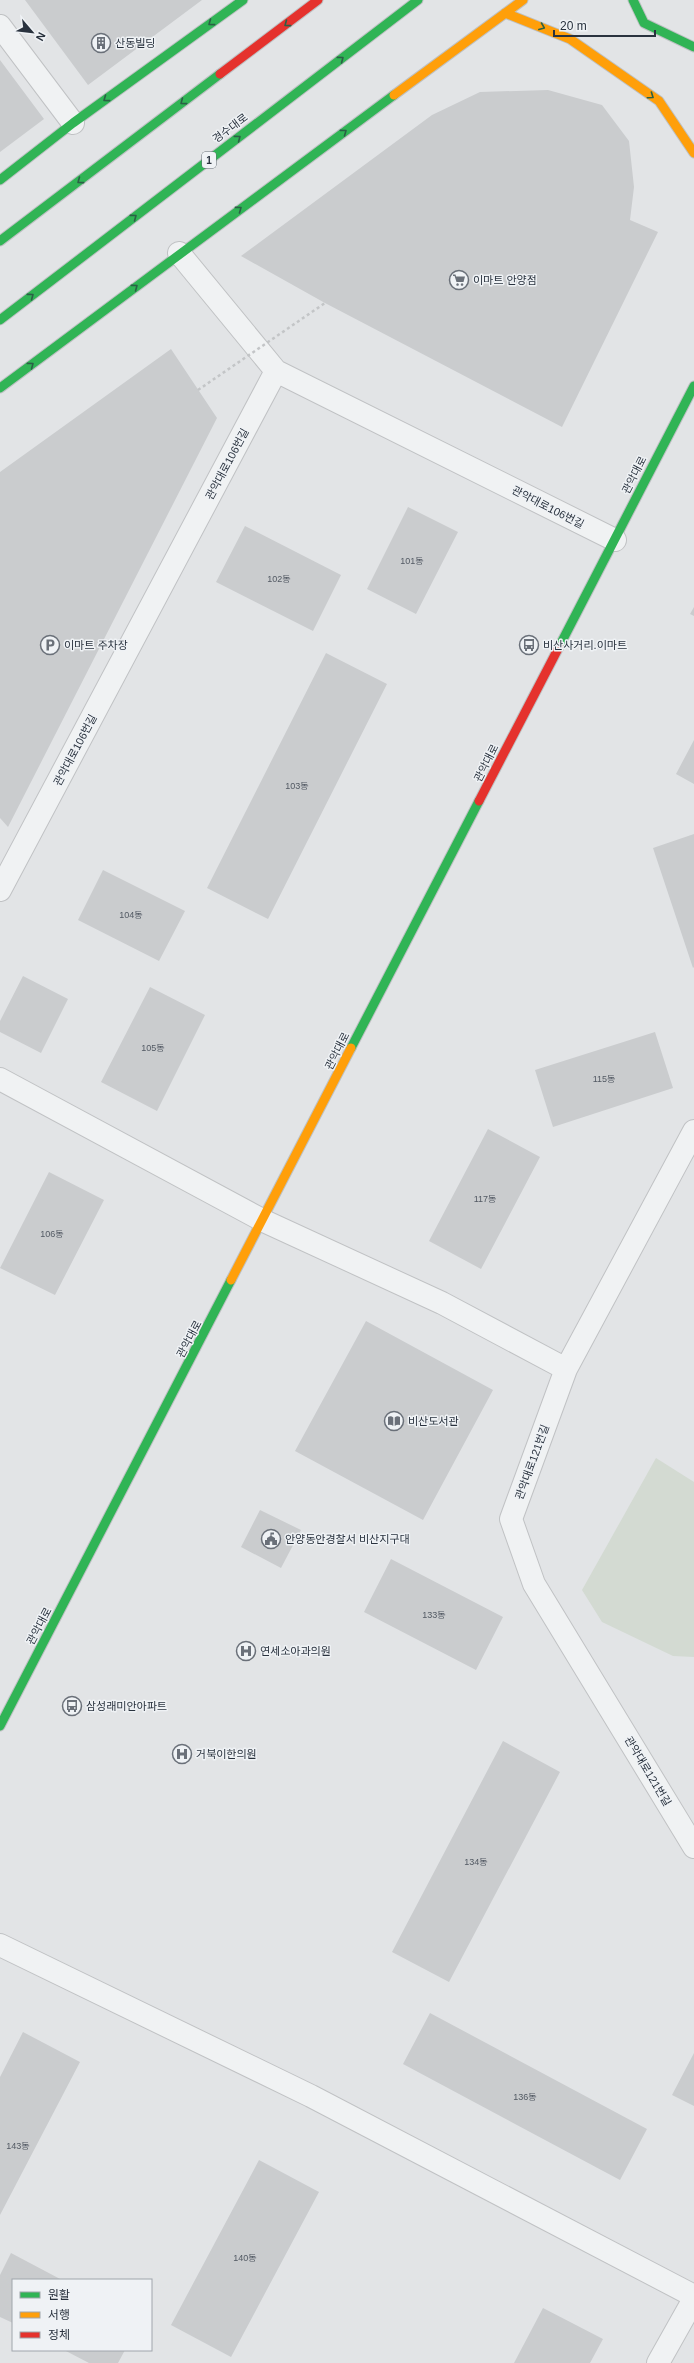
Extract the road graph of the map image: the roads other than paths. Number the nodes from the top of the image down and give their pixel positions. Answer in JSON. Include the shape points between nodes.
{"nodes":[{"id":1,"x":243,"y":0,"type":"edge"},
{"id":2,"x":318,"y":0,"type":"edge"},
{"id":3,"x":418,"y":0,"type":"edge"},
{"id":4,"x":517,"y":0,"type":"edge"},
{"id":5,"x":523,"y":0,"type":"edge"},
{"id":6,"x":633,"y":0,"type":"edge"},
{"id":7,"x":505,"y":13,"type":"junction"},
{"id":8,"x":0,"y":26,"type":"edge"},
{"id":9,"x":694,"y":46,"type":"edge"},
{"id":10,"x":73,"y":123,"type":"junction"},
{"id":11,"x":694,"y":153,"type":"edge"},
{"id":12,"x":0,"y":180,"type":"edge"},
{"id":13,"x":0,"y":241,"type":"edge"},
{"id":14,"x":179,"y":253,"type":"junction"},
{"id":15,"x":0,"y":320,"type":"edge"},
{"id":16,"x":276,"y":371,"type":"junction"},
{"id":17,"x":694,"y":386,"type":"edge"},
{"id":18,"x":0,"y":388,"type":"edge"},
{"id":19,"x":615,"y":540,"type":"junction"},
{"id":20,"x":0,"y":890,"type":"edge"},
{"id":21,"x":0,"y":1079,"type":"edge"},
{"id":22,"x":694,"y":1131,"type":"edge"},
{"id":23,"x":264,"y":1221,"type":"junction"},
{"id":24,"x":566,"y":1369,"type":"junction"},
{"id":25,"x":0,"y":1726,"type":"edge"},
{"id":26,"x":694,"y":1847,"type":"edge"},
{"id":27,"x":0,"y":1946,"type":"edge"},
{"id":28,"x":694,"y":2298,"type":"edge"},
{"id":29,"x":658,"y":2363,"type":"edge"}],
"edges":[{"from":1,"to":10,"type":"main road","one_way":true},
{"from":2,"to":13,"type":"main road","one_way":true},
{"from":15,"to":3,"type":"main road","name":"경수대로","number":"1","one_way":true},
{"from":4,"to":7,"type":"main road"},
{"from":5,"to":7,"type":"main road"},
{"from":6,"to":9,"type":"main road","via":[[644,23]]},
{"from":7,"to":11,"type":"main road","one_way":true,"via":[[570,39],[659,101]]},
{"from":14,"to":7,"type":"main road","one_way":true},
{"from":8,"to":10,"type":"street"},
{"from":10,"to":12,"type":"main road"},
{"from":14,"to":16,"type":"street"},
{"from":18,"to":14,"type":"main road","one_way":true},
{"from":16,"to":19,"type":"street","name":"관악대로106번길"},
{"from":16,"to":20,"type":"street","name":"관악대로106번길"},
{"from":17,"to":19,"type":"main road","name":"관악대로"},
{"from":19,"to":23,"type":"main road","name":"관악대로"},
{"from":21,"to":23,"type":"street"},
{"from":22,"to":24,"type":"street","name":"관악대로121번길"},
{"from":23,"to":24,"type":"street","via":[[442,1303]]},
{"from":23,"to":25,"type":"main road","name":"관악대로"},
{"from":24,"to":26,"type":"street","name":"관악대로121번길","via":[[511,1519],[534,1584]]},
{"from":27,"to":28,"type":"street","via":[[311,2096]]},
{"from":28,"to":29,"type":"street"}]}
